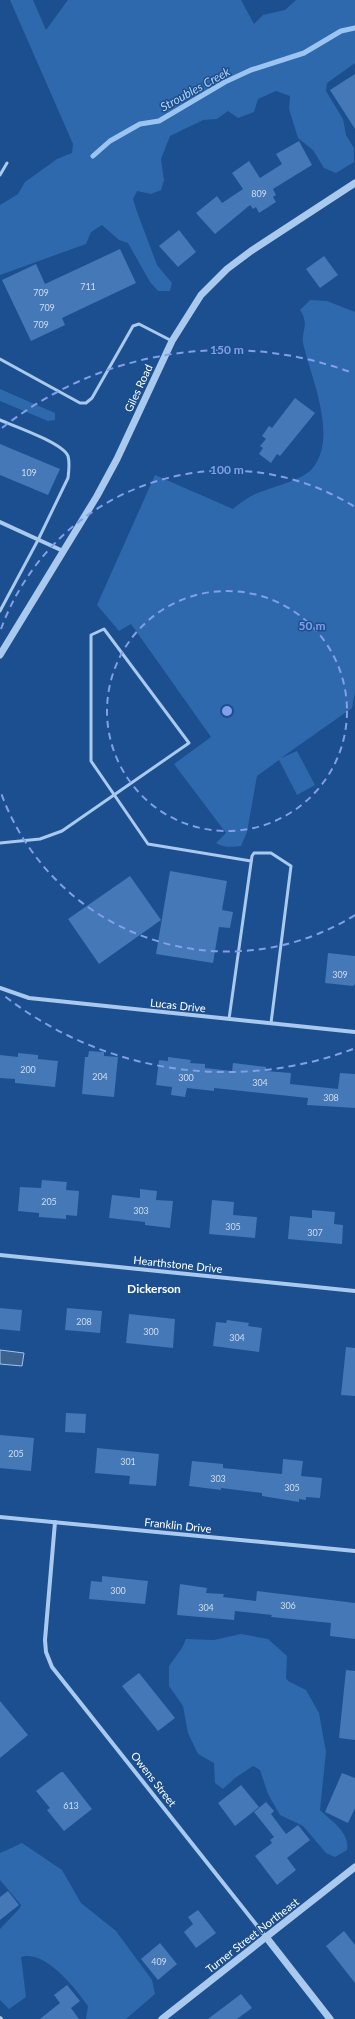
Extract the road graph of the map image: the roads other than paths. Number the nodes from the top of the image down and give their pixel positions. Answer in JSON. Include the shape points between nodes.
{"nodes":[{"id":1,"x":7,"y":162,"type":"dead end"},
{"id":2,"x":0,"y":175,"type":"edge"},
{"id":3,"x":355,"y":183,"type":"edge"},
{"id":4,"x":172,"y":341,"type":"junction"},
{"id":5,"x":0,"y":359,"type":"edge"},
{"id":6,"x":0,"y":420,"type":"edge"},
{"id":7,"x":0,"y":522,"type":"edge"},
{"id":8,"x":38,"y":540,"type":"junction"},
{"id":9,"x":63,"y":551,"type":"junction"},
{"id":10,"x":0,"y":611,"type":"edge"},
{"id":11,"x":0,"y":656,"type":"edge"},
{"id":12,"x":114,"y":795,"type":"junction"},
{"id":13,"x":0,"y":843,"type":"edge"},
{"id":14,"x":251,"y":861,"type":"junction"},
{"id":15,"x":0,"y":988,"type":"edge"},
{"id":16,"x":229,"y":1019,"type":"junction"},
{"id":17,"x":271,"y":1023,"type":"junction"},
{"id":18,"x":355,"y":1032,"type":"edge"},
{"id":19,"x":0,"y":1255,"type":"edge"},
{"id":20,"x":355,"y":1291,"type":"edge"},
{"id":21,"x":0,"y":1517,"type":"edge"},
{"id":22,"x":55,"y":1522,"type":"junction"},
{"id":23,"x":355,"y":1551,"type":"edge"},
{"id":24,"x":355,"y":1868,"type":"edge"},
{"id":25,"x":266,"y":1937,"type":"junction"},
{"id":26,"x":162,"y":2019,"type":"edge"},
{"id":27,"x":330,"y":2019,"type":"edge"}],
"edges":[{"from":1,"to":2,"type":"lane"},
{"from":3,"to":4,"type":"street","name":"Giles Road","via":[[227,269],[201,295]]},
{"from":4,"to":5,"type":"lane","via":[[139,324],[133,326],[92,398],[86,403],[80,403]]},
{"from":4,"to":9,"type":"street","name":"Giles Road","via":[[117,459]]},
{"from":6,"to":8,"type":"lane","via":[[58,446],[68,455],[68,478]]},
{"from":7,"to":8,"type":"street"},
{"from":8,"to":9,"type":"street"},
{"from":8,"to":10,"type":"lane"},
{"from":9,"to":11,"type":"street","name":"Giles Road"},
{"from":12,"to":12,"type":"lane","via":[[90,761],[91,635],[104,629],[189,743]]},
{"from":12,"to":13,"type":"lane","via":[[62,831],[40,839]]},
{"from":12,"to":14,"type":"lane","via":[[148,844]]},
{"from":14,"to":16,"type":"lane"},
{"from":14,"to":17,"type":"lane","via":[[254,853],[271,853],[291,866]]},
{"from":15,"to":16,"type":"street","name":"Lucas Drive","via":[[29,998]]},
{"from":16,"to":17,"type":"street","name":"Lucas Drive"},
{"from":17,"to":18,"type":"street","name":"Lucas Drive"},
{"from":19,"to":20,"type":"street","name":"Hearthstone Drive"},
{"from":21,"to":22,"type":"street","name":"Franklin Drive"},
{"from":22,"to":23,"type":"street","name":"Franklin Drive"},
{"from":22,"to":25,"type":"street","name":"Owens Street","via":[[45,1640],[46,1652],[52,1667]]},
{"from":24,"to":25,"type":"street","name":"Turner Street Northeast"},
{"from":25,"to":26,"type":"street","name":"Turner Street Northeast"},
{"from":25,"to":27,"type":"street","name":"Owens Street"}]}
